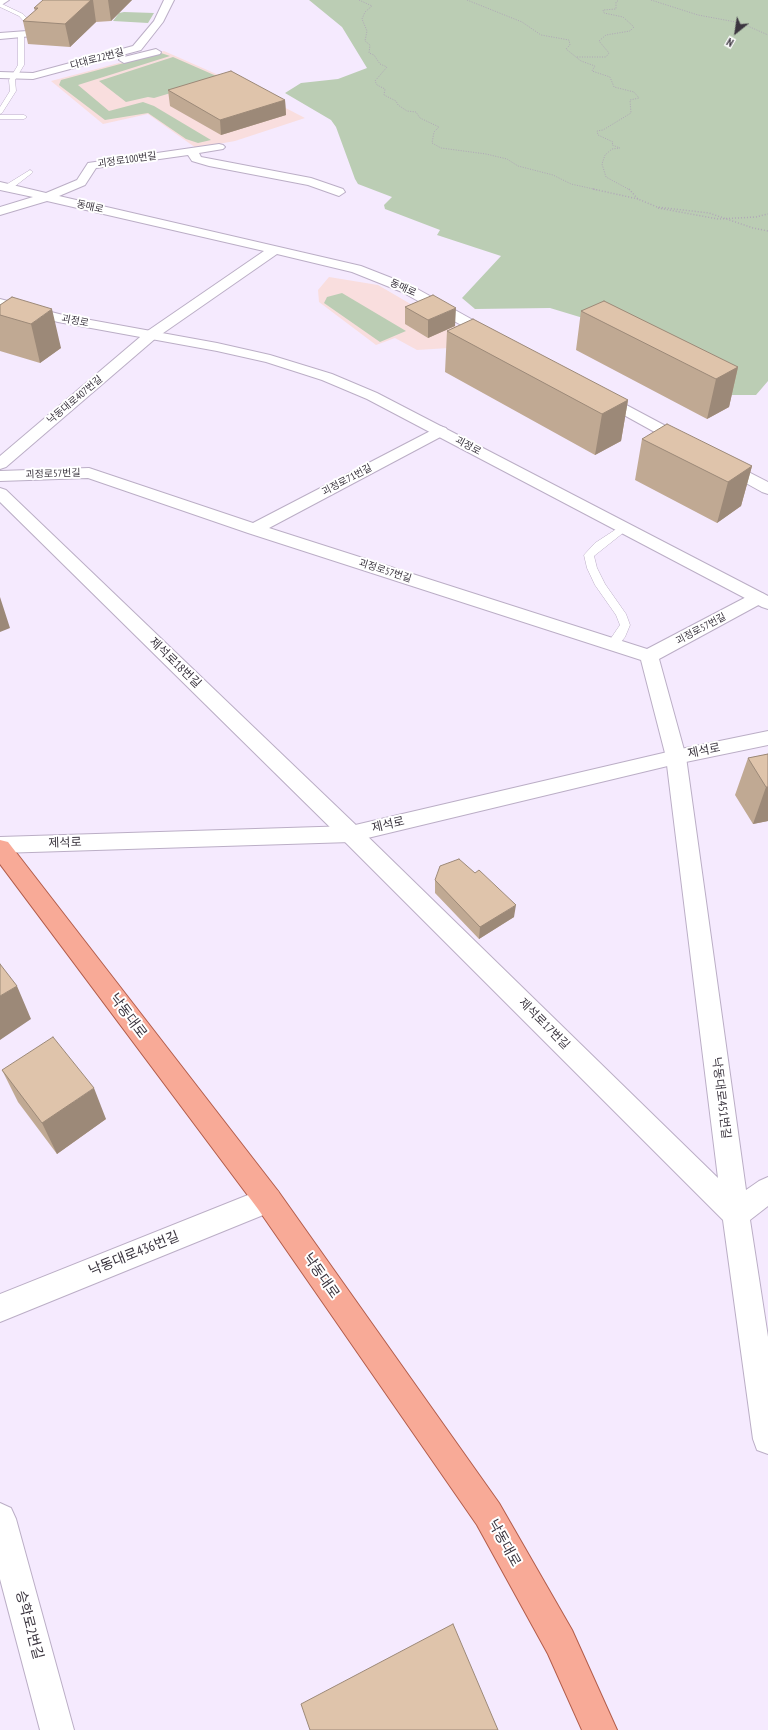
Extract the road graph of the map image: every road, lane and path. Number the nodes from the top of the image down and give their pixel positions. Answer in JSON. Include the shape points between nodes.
{"nodes":[{"id":1,"x":4,"y":0,"type":"edge"},
{"id":2,"x":64,"y":0,"type":"edge"},
{"id":3,"x":169,"y":0,"type":"edge"},
{"id":4,"x":359,"y":0,"type":"edge"},
{"id":5,"x":467,"y":0,"type":"edge"},
{"id":6,"x":619,"y":0,"type":"edge"},
{"id":7,"x":651,"y":0,"type":"edge"},
{"id":8,"x":0,"y":4,"type":"edge"},
{"id":9,"x":33,"y":28,"type":"junction"},
{"id":10,"x":22,"y":34,"type":"junction"},
{"id":11,"x":768,"y":34,"type":"edge"},
{"id":12,"x":0,"y":36,"type":"edge"},
{"id":13,"x":156,"y":52,"type":"dead end"},
{"id":14,"x":576,"y":57,"type":"junction"},
{"id":15,"x":0,"y":75,"type":"edge"},
{"id":16,"x":14,"y":76,"type":"junction"},
{"id":17,"x":33,"y":76,"type":"junction"},
{"id":18,"x":0,"y":112,"type":"edge"},
{"id":19,"x":0,"y":117,"type":"edge"},
{"id":20,"x":24,"y":117,"type":"dead end"},
{"id":21,"x":219,"y":147,"type":"dead end"},
{"id":22,"x":192,"y":151,"type":"junction"},
{"id":23,"x":30,"y":172,"type":"dead end"},
{"id":24,"x":4,"y":187,"type":"edge"},
{"id":25,"x":339,"y":192,"type":"dead end"},
{"id":26,"x":47,"y":197,"type":"junction"},
{"id":27,"x":640,"y":200,"type":"junction"},
{"id":28,"x":0,"y":211,"type":"edge"},
{"id":29,"x":768,"y":214,"type":"edge"},
{"id":30,"x":725,"y":219,"type":"junction"},
{"id":31,"x":768,"y":230,"type":"edge"},
{"id":32,"x":273,"y":251,"type":"junction"},
{"id":33,"x":0,"y":303,"type":"edge"},
{"id":34,"x":151,"y":336,"type":"junction"},
{"id":35,"x":503,"y":342,"type":"edge"},
{"id":36,"x":586,"y":388,"type":"edge"},
{"id":37,"x":440,"y":431,"type":"junction"},
{"id":38,"x":696,"y":449,"type":"edge"},
{"id":39,"x":710,"y":457,"type":"edge"},
{"id":40,"x":0,"y":464,"type":"edge"},
{"id":41,"x":0,"y":476,"type":"edge"},
{"id":42,"x":768,"y":489,"type":"edge"},
{"id":43,"x":0,"y":492,"type":"edge"},
{"id":44,"x":624,"y":527,"type":"junction"},
{"id":45,"x":254,"y":529,"type":"junction"},
{"id":46,"x":763,"y":600,"type":"edge"},
{"id":47,"x":613,"y":644,"type":"junction"},
{"id":48,"x":649,"y":656,"type":"junction"},
{"id":49,"x":768,"y":738,"type":"edge"},
{"id":50,"x":676,"y":757,"type":"junction"},
{"id":51,"x":351,"y":834,"type":"junction"},
{"id":52,"x":0,"y":845,"type":"edge"},
{"id":53,"x":0,"y":848,"type":"edge"},
{"id":54,"x":768,"y":1190,"type":"edge"},
{"id":55,"x":268,"y":1200,"type":"junction"},
{"id":56,"x":736,"y":1214,"type":"junction"},
{"id":57,"x":0,"y":1308,"type":"edge"},
{"id":58,"x":768,"y":1439,"type":"edge"},
{"id":59,"x":0,"y":1519,"type":"edge"},
{"id":60,"x":57,"y":1730,"type":"edge"},
{"id":61,"x":600,"y":1730,"type":"edge"}],
"edges":[{"from":1,"to":8,"type":"street"},
{"from":2,"to":9,"type":"street"},
{"from":3,"to":17,"type":"street","name":"다대로22번길","via":[[158,22],[137,48]]},
{"from":4,"to":27,"type":"path","via":[[372,6],[362,19],[367,31],[365,41],[370,45],[369,53],[387,67],[375,81],[377,85],[385,89],[384,95],[396,101],[398,105],[407,111],[416,112],[420,118],[439,127],[434,132],[432,143],[441,148],[507,159],[518,166],[553,175],[571,184]]},
{"from":5,"to":14,"type":"path","via":[[522,22],[541,35],[569,40],[570,45],[566,49]]},
{"from":6,"to":14,"type":"path","via":[[616,2],[616,9],[603,10],[604,13],[623,17],[634,27],[630,31],[606,35],[599,41],[609,53],[606,57]]},
{"from":7,"to":11,"type":"path","via":[[698,16],[741,23]]},
{"from":8,"to":9,"type":"lane","via":[[22,15]]},
{"from":9,"to":10,"type":"street","via":[[30,34]]},
{"from":10,"to":12,"type":"street"},
{"from":10,"to":16,"type":"lane","via":[[21,65]]},
{"from":13,"to":17,"type":"street","via":[[61,76]]},
{"from":14,"to":27,"type":"path","via":[[595,66],[592,70],[595,73],[610,77],[614,87],[634,92],[639,98],[630,100],[631,113],[603,130],[596,131],[598,135],[613,142],[612,146],[620,148],[612,149],[605,155],[602,164],[606,176],[628,188]]},
{"from":15,"to":16,"type":"street","name":"다대로22번길"},
{"from":16,"to":17,"type":"street","name":"다대로22번길"},
{"from":16,"to":18,"type":"lane","via":[[13,91]]},
{"from":19,"to":20,"type":"lane"},
{"from":21,"to":22,"type":"street","name":"괴정로100번길"},
{"from":22,"to":25,"type":"street","via":[[196,159],[209,163],[311,182]]},
{"from":22,"to":26,"type":"street","name":"괴정로100번길","via":[[92,165],[81,182]]},
{"from":23,"to":24,"type":"lane"},
{"from":24,"to":26,"type":"street","name":"동매로"},
{"from":26,"to":28,"type":"street","name":"괴정로100번길"},
{"from":26,"to":32,"type":"street","name":"동매로"},
{"from":27,"to":30,"type":"path","via":[[657,207],[709,213]]},
{"from":27,"to":30,"type":"path","via":[[670,211]]},
{"from":29,"to":30,"type":"path"},
{"from":30,"to":31,"type":"path"},
{"from":32,"to":34,"type":"street"},
{"from":32,"to":35,"type":"street","name":"동매로","via":[[356,269],[407,289]]},
{"from":33,"to":34,"type":"street","name":"괴정로","via":[[62,320]]},
{"from":34,"to":37,"type":"street","name":"괴정로","via":[[270,359],[372,396]]},
{"from":34,"to":40,"type":"street","name":"낙동대로407번길"},
{"from":36,"to":38,"type":"street"},
{"from":37,"to":44,"type":"street","name":"괴정로"},
{"from":37,"to":45,"type":"street","name":"괴정로71번길"},
{"from":39,"to":42,"type":"street"},
{"from":41,"to":45,"type":"street","name":"괴정로57번길","via":[[89,473]]},
{"from":43,"to":51,"type":"street","name":"제석로18번길"},
{"from":44,"to":46,"type":"street","name":"괴정로"},
{"from":44,"to":47,"type":"lane","via":[[589,554],[600,585],[621,614],[625,625]]},
{"from":45,"to":47,"type":"street","name":"괴정로57번길"},
{"from":46,"to":48,"type":"street","name":"괴정로57번길"},
{"from":47,"to":48,"type":"street","name":"괴정로57번길"},
{"from":48,"to":50,"type":"street","name":"낙동대로451번길"},
{"from":49,"to":50,"type":"street","name":"제석로"},
{"from":50,"to":51,"type":"street","name":"제석로"},
{"from":50,"to":56,"type":"street","name":"낙동대로451번길"},
{"from":51,"to":52,"type":"street","name":"제석로"},
{"from":51,"to":56,"type":"street","name":"제석로17번길"},
{"from":53,"to":55,"type":"main road","name":"낙동대로"},
{"from":54,"to":56,"type":"street"},
{"from":55,"to":57,"type":"street","name":"낙동대로436번길"},
{"from":55,"to":61,"type":"main road","name":"낙동대로","via":[[488,1514],[560,1642]]},
{"from":56,"to":58,"type":"street","name":"낙동대로451번길"},
{"from":59,"to":60,"type":"street","name":"승학로2번길"}]}
